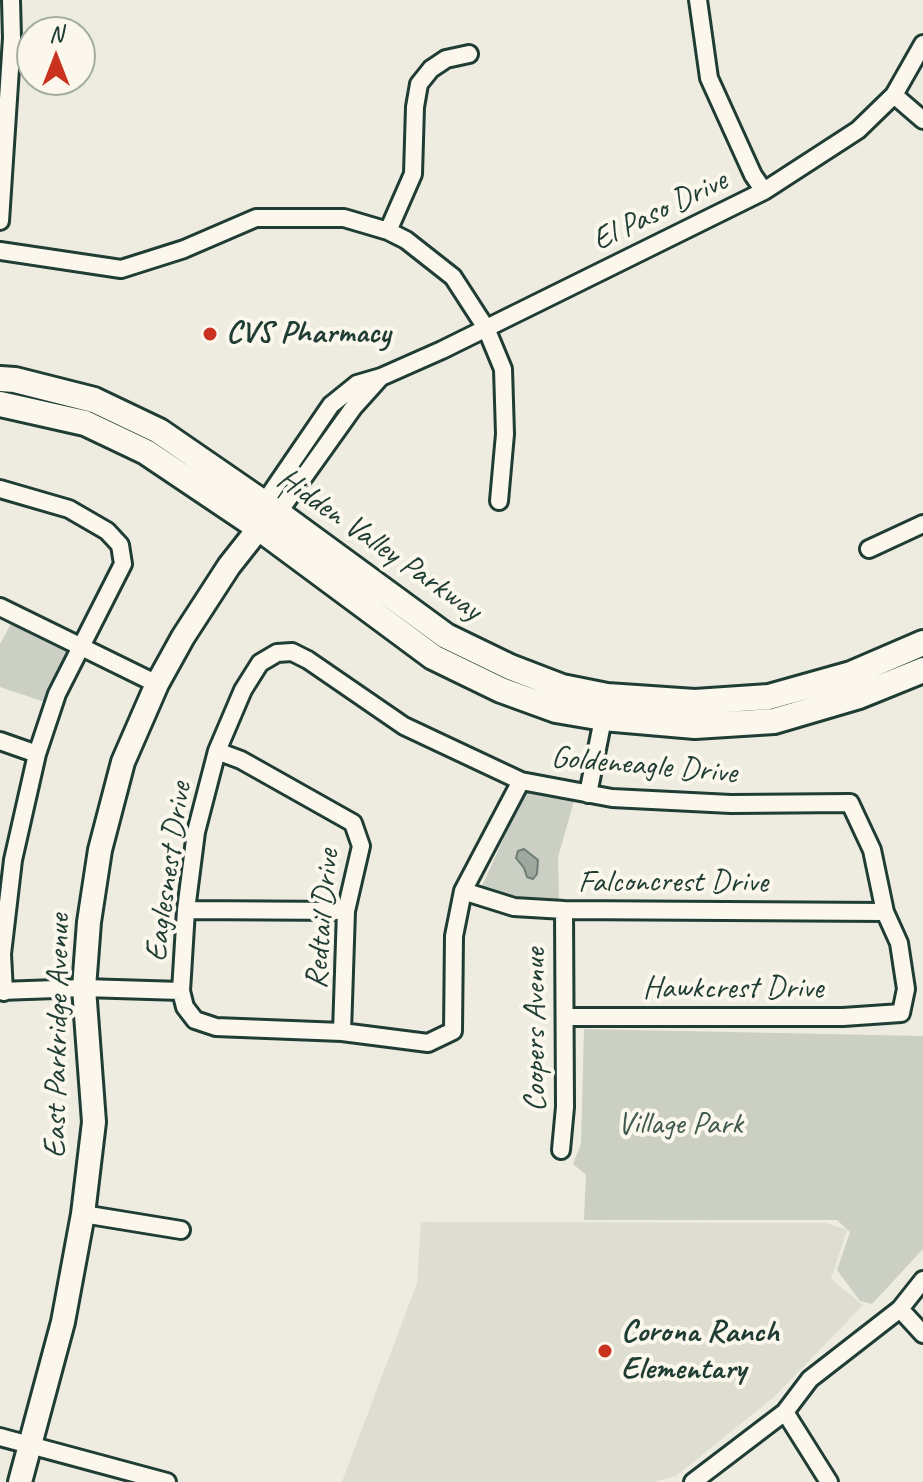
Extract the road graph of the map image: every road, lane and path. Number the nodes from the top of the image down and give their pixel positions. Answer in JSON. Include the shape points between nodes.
{"nodes":[{"id":1,"x":11,"y":0,"type":"edge"},
{"id":2,"x":698,"y":0,"type":"edge"},
{"id":3,"x":923,"y":44,"type":"edge"},
{"id":4,"x":469,"y":54,"type":"dead end"},
{"id":5,"x":894,"y":95,"type":"junction"},
{"id":6,"x":923,"y":120,"type":"edge"},
{"id":7,"x":764,"y":191,"type":"junction"},
{"id":8,"x":0,"y":221,"type":"edge"},
{"id":9,"x":388,"y":231,"type":"junction"},
{"id":10,"x":0,"y":251,"type":"edge"},
{"id":11,"x":486,"y":328,"type":"junction"},
{"id":12,"x":0,"y":379,"type":"edge"},
{"id":13,"x":0,"y":404,"type":"edge"},
{"id":14,"x":0,"y":489,"type":"edge"},
{"id":15,"x":499,"y":501,"type":"dead end"},
{"id":16,"x":271,"y":508,"type":"junction"},
{"id":17,"x":923,"y":524,"type":"edge"},
{"id":18,"x":259,"y":528,"type":"junction"},
{"id":19,"x":869,"y":549,"type":"dead end"},
{"id":20,"x":0,"y":607,"type":"edge"},
{"id":21,"x":83,"y":646,"type":"junction"},
{"id":22,"x":277,"y":653,"type":"joint"},
{"id":23,"x":921,"y":657,"type":"edge"},
{"id":24,"x":157,"y":684,"type":"junction"},
{"id":25,"x":605,"y":707,"type":"junction"},
{"id":26,"x":0,"y":741,"type":"edge"},
{"id":27,"x":217,"y":751,"type":"junction"},
{"id":28,"x":37,"y":754,"type":"junction"},
{"id":29,"x":521,"y":781,"type":"junction"},
{"id":30,"x":588,"y":794,"type":"junction"},
{"id":31,"x":6,"y":861,"type":"edge"},
{"id":32,"x":463,"y":891,"type":"junction"},
{"id":33,"x":186,"y":910,"type":"junction"},
{"id":34,"x":564,"y":910,"type":"junction"},
{"id":35,"x":346,"y":911,"type":"junction"},
{"id":36,"x":885,"y":912,"type":"junction"},
{"id":37,"x":84,"y":988,"type":"junction"},
{"id":38,"x":181,"y":991,"type":"junction"},
{"id":39,"x":2,"y":992,"type":"edge"},
{"id":40,"x":566,"y":1017,"type":"junction"},
{"id":41,"x":342,"y":1032,"type":"junction"},
{"id":42,"x":561,"y":1150,"type":"dead end"},
{"id":43,"x":83,"y":1214,"type":"junction"},
{"id":44,"x":181,"y":1230,"type":"dead end"},
{"id":45,"x":923,"y":1280,"type":"edge"},
{"id":46,"x":900,"y":1309,"type":"junction"},
{"id":47,"x":923,"y":1334,"type":"edge"},
{"id":48,"x":785,"y":1412,"type":"junction"},
{"id":49,"x":0,"y":1437,"type":"edge"},
{"id":50,"x":30,"y":1445,"type":"junction"},
{"id":51,"x":20,"y":1482,"type":"edge"},
{"id":52,"x":167,"y":1482,"type":"edge"},
{"id":53,"x":693,"y":1482,"type":"edge"},
{"id":54,"x":829,"y":1482,"type":"edge"}],
"edges":[{"from":1,"to":8,"type":"street"},
{"from":2,"to":7,"type":"street","via":[[709,78]]},
{"from":3,"to":5,"type":"street","name":"El Paso Drive"},
{"from":4,"to":9,"type":"street","via":[[446,59],[419,84],[413,174]]},
{"from":5,"to":6,"type":"street"},
{"from":5,"to":7,"type":"street","name":"El Paso Drive","via":[[858,130]]},
{"from":7,"to":11,"type":"street","name":"El Paso Drive"},
{"from":9,"to":10,"type":"street","via":[[344,218],[256,218],[121,269]]},
{"from":9,"to":11,"type":"street","via":[[453,277]]},
{"from":11,"to":15,"type":"street","via":[[503,369]]},
{"from":11,"to":16,"type":"street","name":"El Paso Drive","via":[[381,377]]},
{"from":12,"to":16,"type":"main road","name":"Hidden Valley Parkway","via":[[94,400],[159,431]]},
{"from":13,"to":18,"type":"main road","name":"Hidden Valley Parkway","via":[[98,429],[146,452]]},
{"from":14,"to":21,"type":"street","via":[[69,509],[120,545],[123,564]]},
{"from":16,"to":18,"type":"main road","name":"East Parkridge Avenue"},
{"from":16,"to":25,"type":"main road","name":"Hidden Valley Parkway","via":[[446,636]]},
{"from":17,"to":19,"type":"street"},
{"from":18,"to":24,"type":"main road","name":"East Parkridge Avenue","via":[[229,566]]},
{"from":18,"to":25,"type":"main road","name":"Hidden Valley Parkway","via":[[433,657],[556,710]]},
{"from":20,"to":21,"type":"street"},
{"from":21,"to":24,"type":"street"},
{"from":21,"to":28,"type":"street","via":[[57,694]]},
{"from":22,"to":27,"type":"street","name":"Eaglesnest Drive","via":[[260,663],[243,690]]},
{"from":22,"to":29,"type":"street","name":"Goldeneagle Drive","via":[[292,652],[308,660],[404,726]]},
{"from":23,"to":25,"type":"main road","name":"Hidden Valley Parkway","via":[[769,697]]},
{"from":24,"to":37,"type":"main road","name":"East Parkridge Avenue","via":[[123,762],[100,850]]},
{"from":25,"to":30,"type":"street"},
{"from":26,"to":28,"type":"street"},
{"from":27,"to":33,"type":"street","name":"Eaglesnest Drive","via":[[196,832]]},
{"from":27,"to":35,"type":"street","name":"Redtail Drive","via":[[353,823],[361,846]]},
{"from":28,"to":31,"type":"street"},
{"from":29,"to":30,"type":"street","name":"Goldeneagle Drive"},
{"from":29,"to":32,"type":"street"},
{"from":30,"to":36,"type":"street","name":"Goldeneagle Drive","via":[[731,804],[850,803],[872,850]]},
{"from":31,"to":39,"type":"street"},
{"from":32,"to":34,"type":"street","name":"Falconcrest Drive","via":[[514,907]]},
{"from":32,"to":41,"type":"street","via":[[454,936],[453,1031],[428,1043]]},
{"from":33,"to":35,"type":"street"},
{"from":33,"to":38,"type":"street","name":"Eaglesnest Drive"},
{"from":34,"to":36,"type":"street","name":"Falconcrest Drive"},
{"from":34,"to":40,"type":"street","name":"Coopers Avenue"},
{"from":35,"to":41,"type":"street","name":"Redtail Drive"},
{"from":36,"to":40,"type":"street","name":"Hawkcrest Drive","via":[[899,943],[906,989],[901,1013]]},
{"from":37,"to":38,"type":"street"},
{"from":37,"to":39,"type":"street"},
{"from":37,"to":43,"type":"main road","name":"East Parkridge Avenue","via":[[94,1122]]},
{"from":38,"to":41,"type":"street","name":"Eaglesnest Drive","via":[[195,1020],[216,1027]]},
{"from":40,"to":42,"type":"street","name":"Coopers Avenue"},
{"from":43,"to":44,"type":"street"},
{"from":43,"to":50,"type":"main road","name":"East Parkridge Avenue","via":[[63,1322]]},
{"from":45,"to":46,"type":"street"},
{"from":46,"to":47,"type":"street"},
{"from":46,"to":48,"type":"street","via":[[810,1379]]},
{"from":48,"to":53,"type":"street"},
{"from":48,"to":54,"type":"street"},
{"from":49,"to":50,"type":"street"},
{"from":50,"to":51,"type":"main road","name":"East Parkridge Avenue"},
{"from":50,"to":52,"type":"street"}]}
